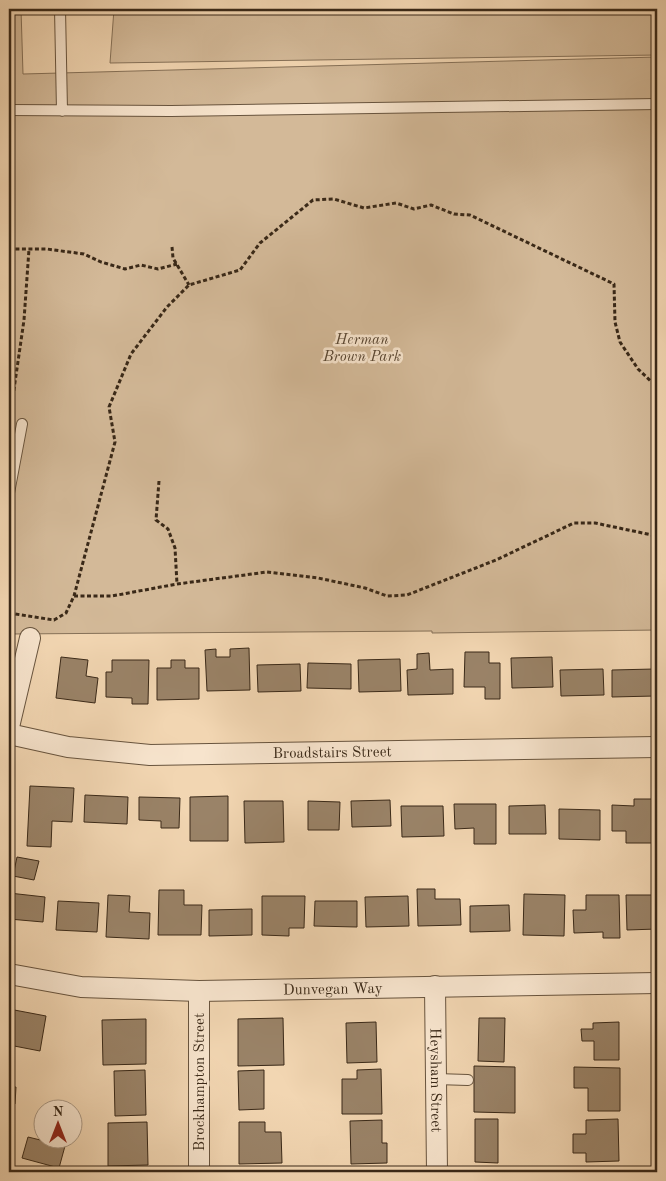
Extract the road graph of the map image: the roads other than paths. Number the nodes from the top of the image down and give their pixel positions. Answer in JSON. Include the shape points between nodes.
{"nodes":[{"id":1,"x":60,"y":9,"type":"edge"},
{"id":2,"x":657,"y":104,"type":"edge"},
{"id":3,"x":9,"y":110,"type":"edge"},
{"id":4,"x":62,"y":110,"type":"junction"},
{"id":5,"x":22,"y":424,"type":"dead end"},
{"id":6,"x":9,"y":493,"type":"edge"},
{"id":7,"x":30,"y":638,"type":"dead end"},
{"id":8,"x":9,"y":727,"type":"edge"},
{"id":9,"x":9,"y":734,"type":"edge"},
{"id":10,"x":657,"y":747,"type":"edge"},
{"id":11,"x":9,"y":974,"type":"edge"},
{"id":12,"x":657,"y":983,"type":"edge"},
{"id":13,"x":434,"y":986,"type":"junction"},
{"id":14,"x":198,"y":991,"type":"junction"},
{"id":15,"x":436,"y":1080,"type":"junction"},
{"id":16,"x":468,"y":1080,"type":"dead end"},
{"id":17,"x":199,"y":1172,"type":"edge"},
{"id":18,"x":436,"y":1172,"type":"edge"}],
"edges":[{"from":1,"to":4,"type":"lane"},
{"from":2,"to":4,"type":"lane"},
{"from":3,"to":4,"type":"lane"},
{"from":5,"to":6,"type":"lane"},
{"from":7,"to":8,"type":"street"},
{"from":9,"to":10,"type":"street","name":"Broadstairs Street","via":[[68,747],[150,755]]},
{"from":11,"to":14,"type":"street","name":"Dunvegan Way","via":[[81,987]]},
{"from":12,"to":13,"type":"street","name":"Dunvegan Way"},
{"from":13,"to":14,"type":"street","name":"Dunvegan Way"},
{"from":13,"to":15,"type":"street","name":"Heysham Street"},
{"from":14,"to":17,"type":"street","name":"Brockhampton Street"},
{"from":15,"to":16,"type":"lane"},
{"from":15,"to":18,"type":"street","name":"Heysham Street"}]}
